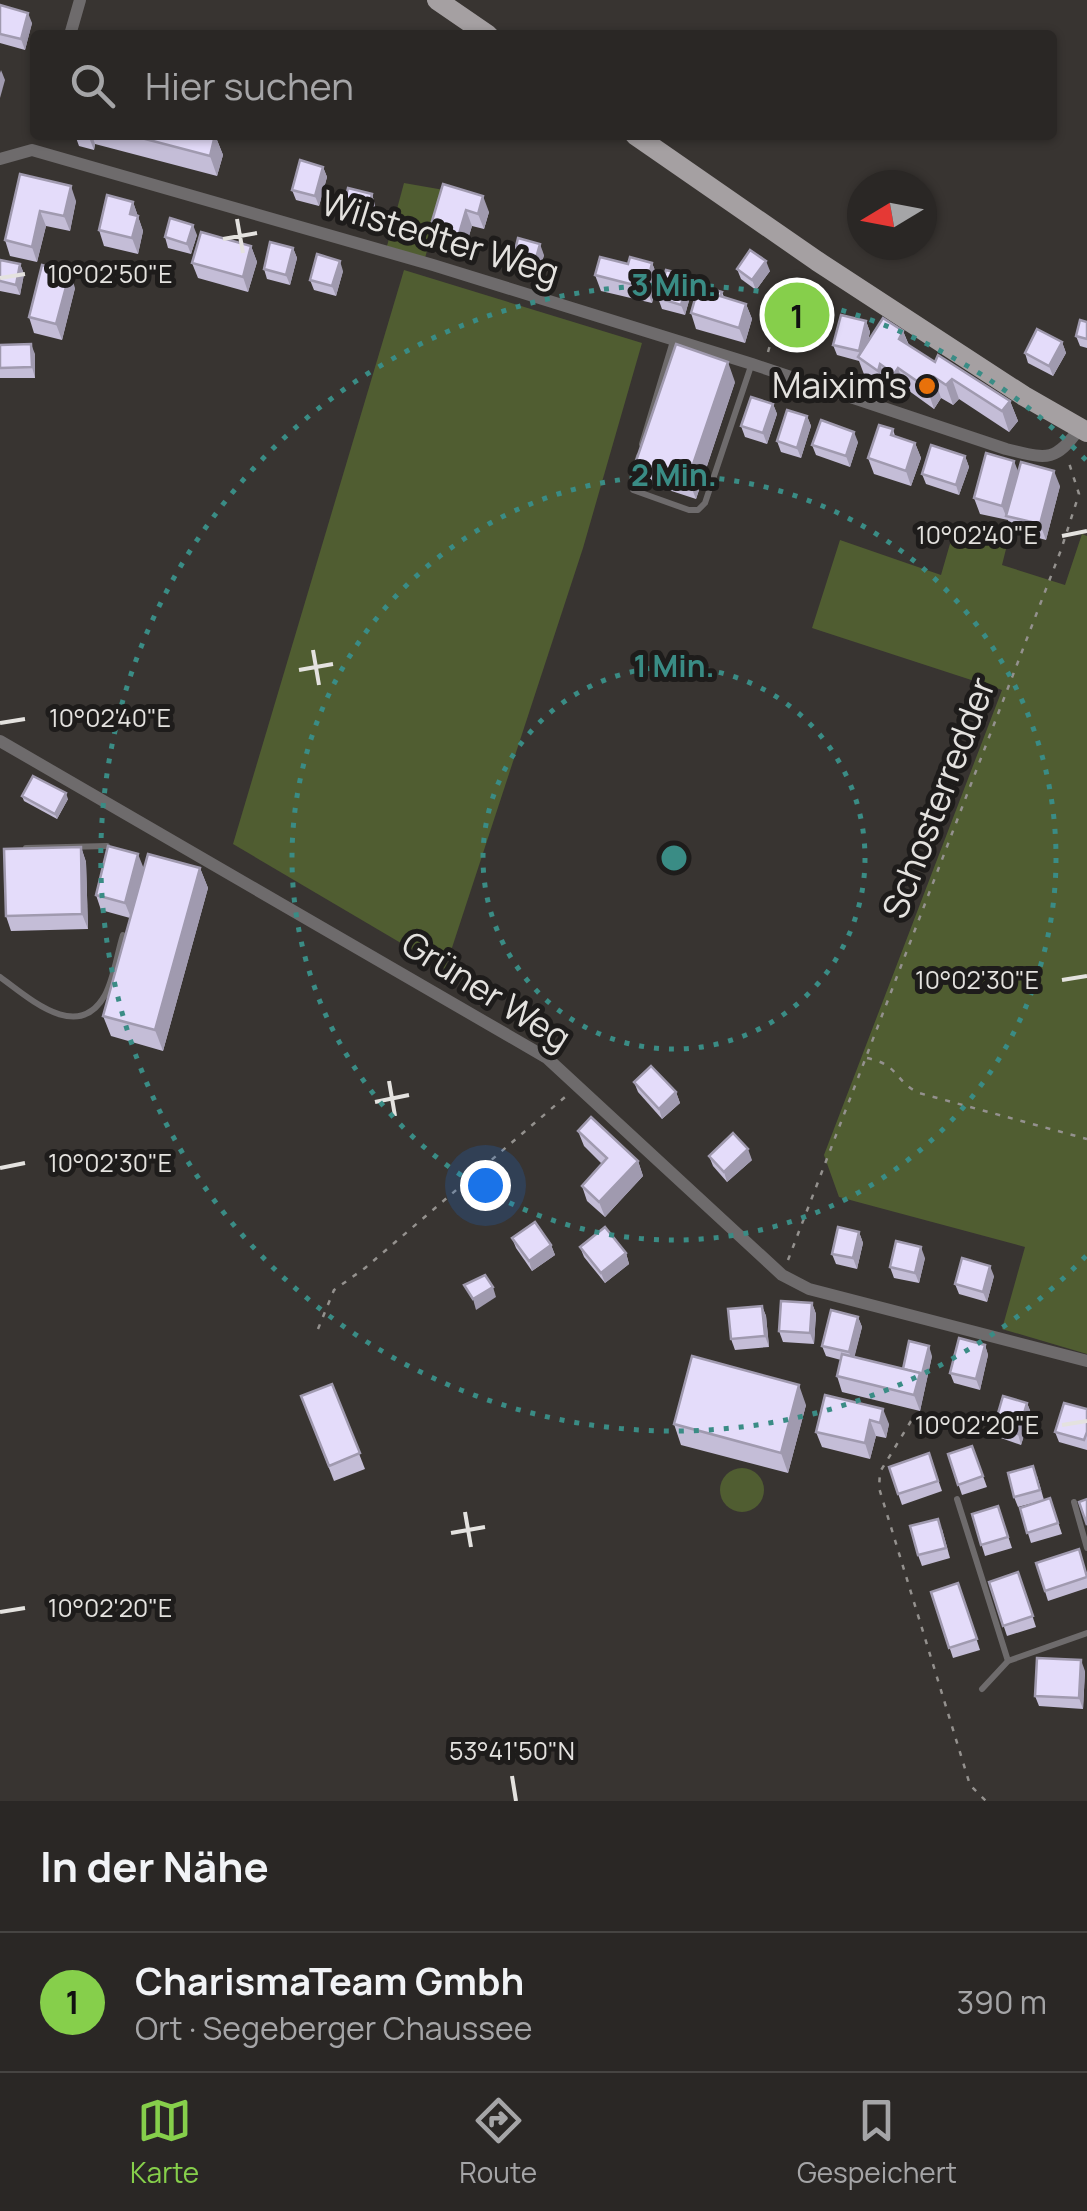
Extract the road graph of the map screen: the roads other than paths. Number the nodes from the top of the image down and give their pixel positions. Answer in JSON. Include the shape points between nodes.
{"nodes":[{"id":1,"x":80,"y":0,"type":"edge"},
{"id":2,"x":437,"y":0,"type":"edge"},
{"id":3,"x":71,"y":30,"type":"edge"},
{"id":4,"x":481,"y":30,"type":"edge"},
{"id":5,"x":37,"y":140,"type":"edge"},
{"id":6,"x":642,"y":140,"type":"edge"},
{"id":7,"x":32,"y":150,"type":"junction"},
{"id":8,"x":0,"y":159,"type":"edge"},
{"id":9,"x":673,"y":340,"type":"junction"},
{"id":10,"x":758,"y":366,"type":"junction"},
{"id":11,"x":1083,"y":430,"type":"edge"},
{"id":12,"x":0,"y":740,"type":"edge"},
{"id":13,"x":107,"y":846,"type":"edge"},
{"id":14,"x":18,"y":848,"type":"edge"},
{"id":15,"x":123,"y":936,"type":"edge"},
{"id":16,"x":0,"y":977,"type":"edge"},
{"id":17,"x":1087,"y":1362,"type":"edge"},
{"id":18,"x":957,"y":1499,"type":"dead end"},
{"id":19,"x":1074,"y":1502,"type":"dead end"},
{"id":20,"x":1087,"y":1548,"type":"edge"},
{"id":21,"x":1087,"y":1633,"type":"edge"},
{"id":22,"x":1008,"y":1661,"type":"junction"},
{"id":23,"x":982,"y":1689,"type":"dead end"}],
"edges":[{"from":1,"to":3,"type":"street"},
{"from":2,"to":4,"type":"main road"},
{"from":5,"to":7,"type":"street"},
{"from":6,"to":11,"type":"main road","via":[[817,261]]},
{"from":7,"to":8,"type":"street"},
{"from":7,"to":9,"type":"street","name":"Wilstedter Weg"},
{"from":9,"to":10,"type":"street","name":"Wilstedter Weg"},
{"from":9,"to":10,"type":"lane","via":[[632,480],[633,490],[689,510],[705,504]]},
{"from":10,"to":11,"type":"street","name":"Wilstedter Weg","via":[[1042,457],[1064,450]]},
{"from":12,"to":17,"type":"street","name":"Grüner Weg","via":[[547,1058],[782,1276]]},
{"from":13,"to":14,"type":"lane"},
{"from":15,"to":16,"type":"lane","via":[[105,996],[71,1018],[50,1012]]},
{"from":18,"to":22,"type":"lane"},
{"from":19,"to":20,"type":"lane"},
{"from":21,"to":22,"type":"lane"},
{"from":22,"to":23,"type":"lane"}]}
